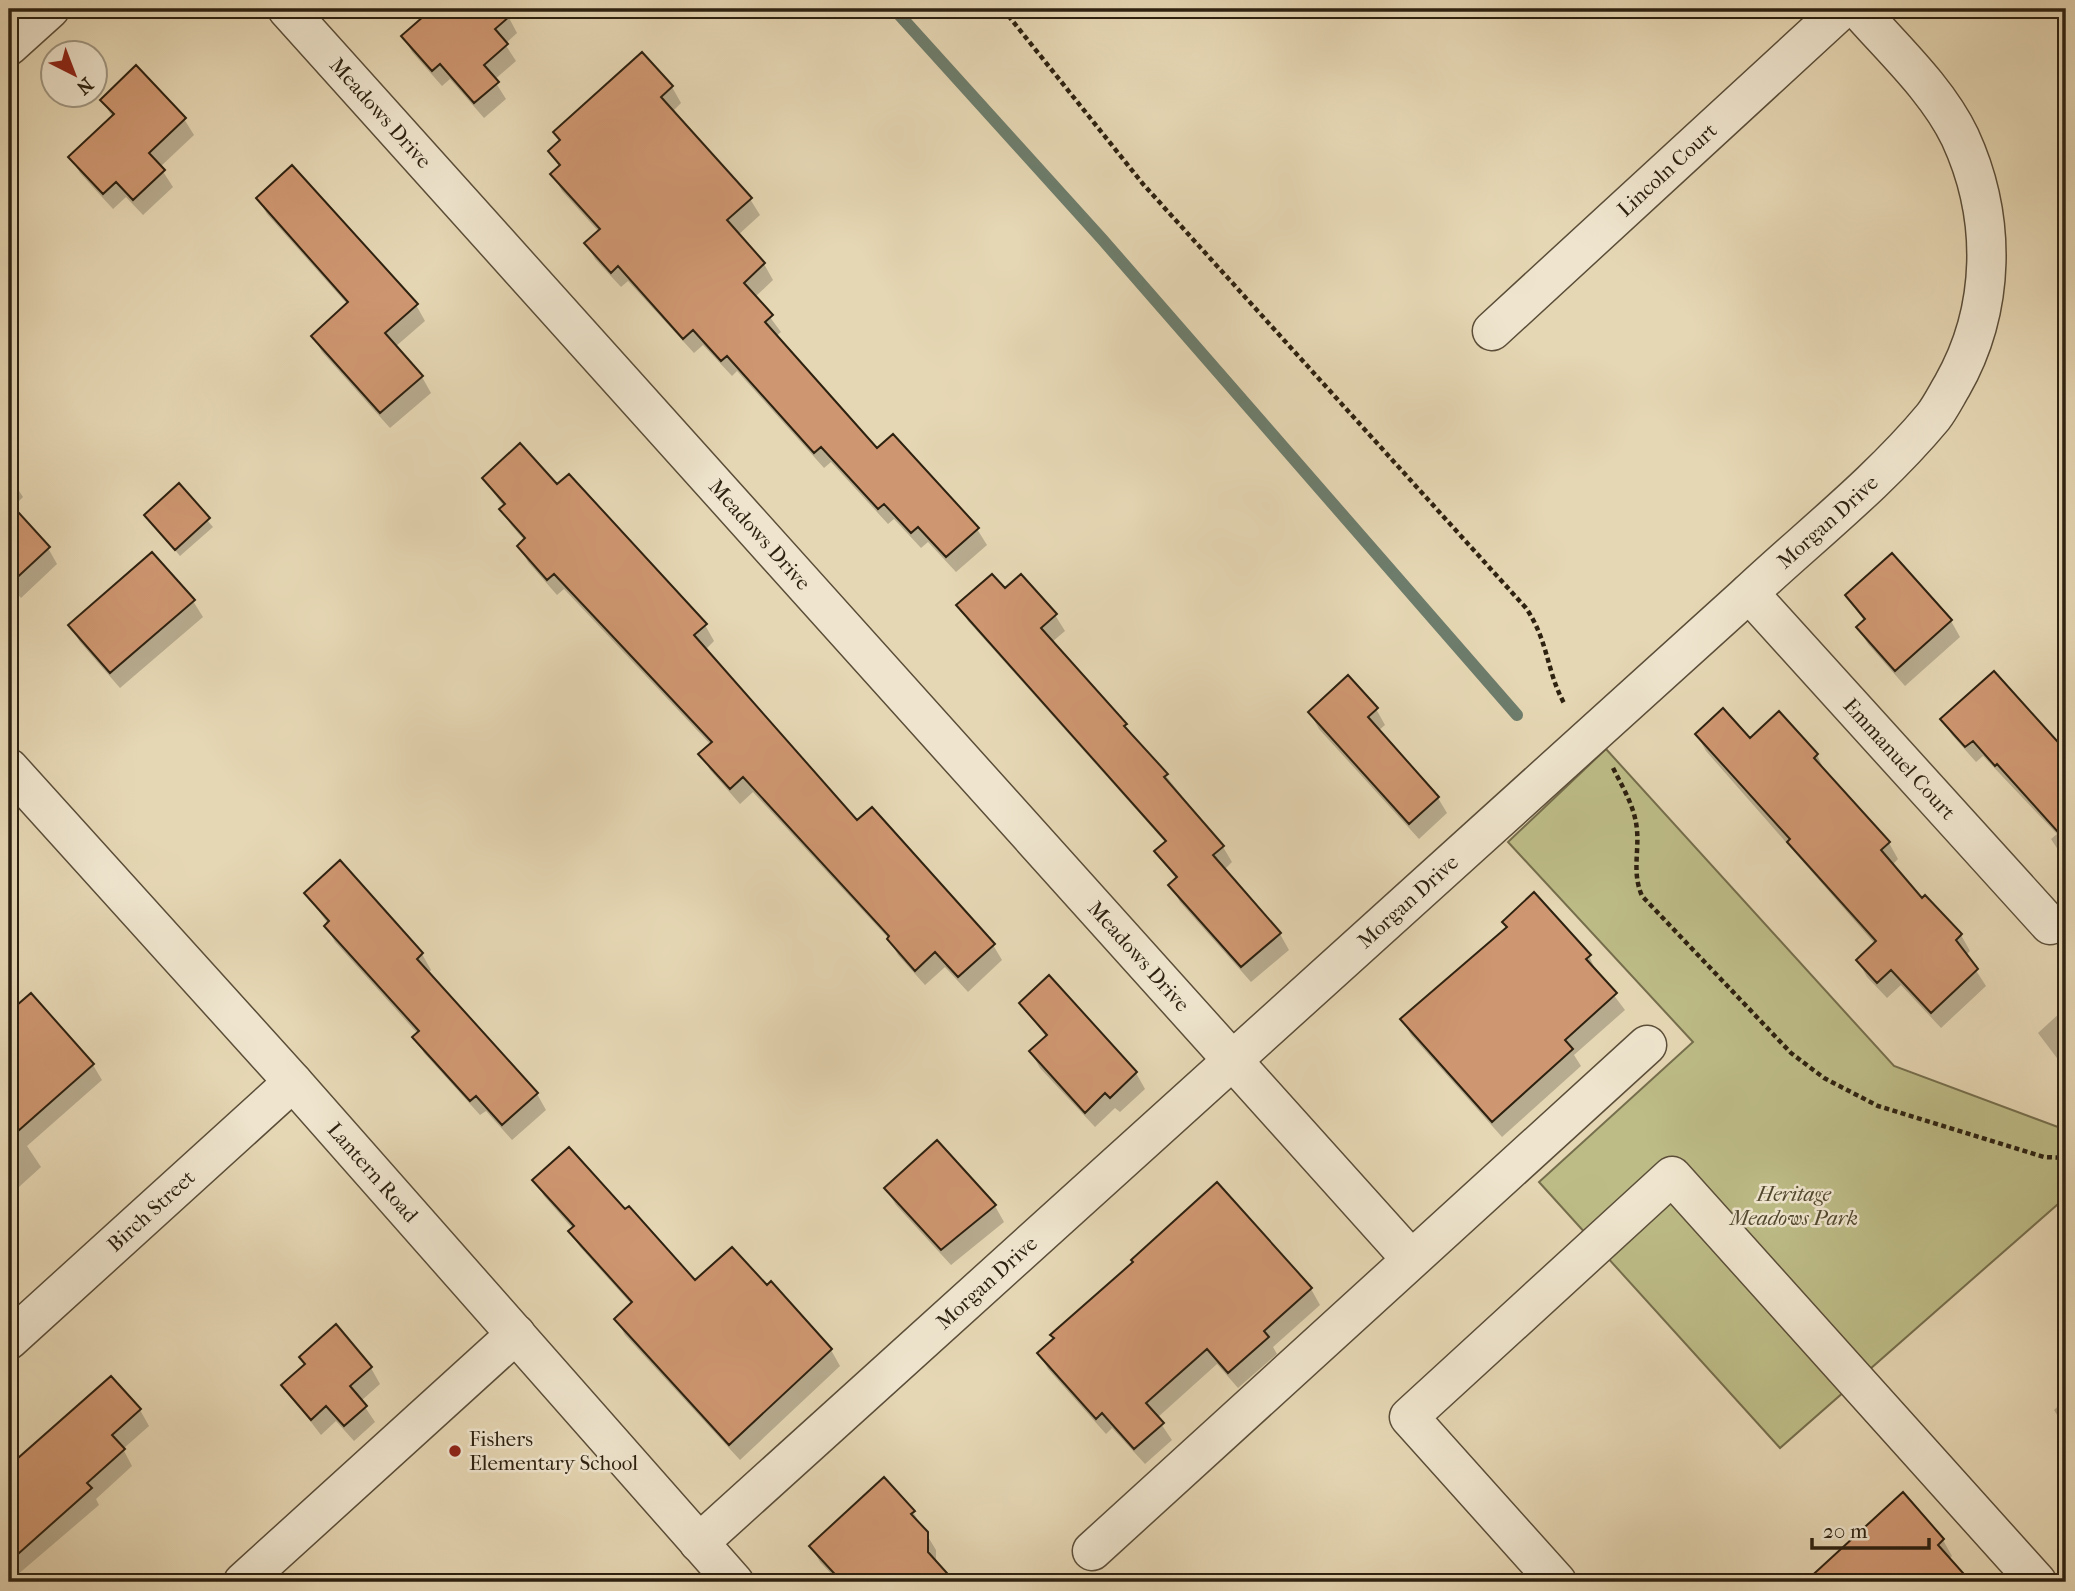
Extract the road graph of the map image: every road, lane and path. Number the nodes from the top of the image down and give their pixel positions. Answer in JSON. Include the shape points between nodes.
{"nodes":[{"id":1,"x":50,"y":9,"type":"edge"},
{"id":2,"x":287,"y":9,"type":"edge"},
{"id":3,"x":1003,"y":9,"type":"edge"},
{"id":4,"x":1842,"y":9,"type":"edge"},
{"id":5,"x":1858,"y":9,"type":"edge"},
{"id":6,"x":9,"y":46,"type":"edge"},
{"id":7,"x":1492,"y":331,"type":"dead end"},
{"id":8,"x":1749,"y":593,"type":"junction"},
{"id":9,"x":1568,"y":710,"type":"dead end"},
{"id":10,"x":1612,"y":764,"type":"dead end"},
{"id":11,"x":9,"y":768,"type":"edge"},
{"id":12,"x":2050,"y":925,"type":"dead end"},
{"id":13,"x":1647,"y":1045,"type":"dead end"},
{"id":14,"x":1231,"y":1060,"type":"junction"},
{"id":15,"x":293,"y":1082,"type":"junction"},
{"id":16,"x":2066,"y":1158,"type":"edge"},
{"id":17,"x":1410,"y":1259,"type":"junction"},
{"id":18,"x":516,"y":1334,"type":"junction"},
{"id":19,"x":9,"y":1340,"type":"edge"},
{"id":20,"x":699,"y":1543,"type":"junction"},
{"id":21,"x":1092,"y":1551,"type":"dead end"},
{"id":22,"x":2066,"y":1572,"type":"edge"},
{"id":23,"x":243,"y":1582,"type":"edge"},
{"id":24,"x":734,"y":1582,"type":"edge"},
{"id":25,"x":1556,"y":1582,"type":"edge"},
{"id":26,"x":2038,"y":1582,"type":"edge"},
{"id":27,"x":2055,"y":1582,"type":"edge"}],
"edges":[{"from":1,"to":6,"type":"street"},
{"from":2,"to":14,"type":"street","name":"Meadows Drive"},
{"from":3,"to":9,"type":"path","via":[[1143,184],[1526,608],[1544,639],[1556,688]]},
{"from":4,"to":7,"type":"street","name":"Lincoln Court"},
{"from":5,"to":8,"type":"street","name":"Morgan Drive","via":[[1939,105],[1959,136],[1979,190],[1987,238],[1987,293],[1966,361],[1934,416],[1867,485]]},
{"from":8,"to":12,"type":"street","name":"Emmanuel Court"},
{"from":8,"to":14,"type":"street","name":"Morgan Drive"},
{"from":10,"to":16,"type":"path","via":[[1634,810],[1636,873],[1642,896],[1791,1053],[1824,1078],[1878,1106],[2044,1157]]},
{"from":11,"to":15,"type":"street","name":"Lantern Road"},
{"from":13,"to":17,"type":"street"},
{"from":14,"to":17,"type":"street","name":"Meadows Drive"},
{"from":14,"to":20,"type":"street","name":"Morgan Drive"},
{"from":15,"to":18,"type":"street","name":"Lantern Road"},
{"from":15,"to":19,"type":"street","name":"Birch Street"},
{"from":17,"to":21,"type":"street"},
{"from":18,"to":20,"type":"street","name":"Lantern Road"},
{"from":18,"to":23,"type":"street"},
{"from":20,"to":24,"type":"street","name":"Lantern Road"},
{"from":22,"to":27,"type":"street"},
{"from":25,"to":26,"type":"street","via":[[1409,1417],[1672,1176]]}]}
